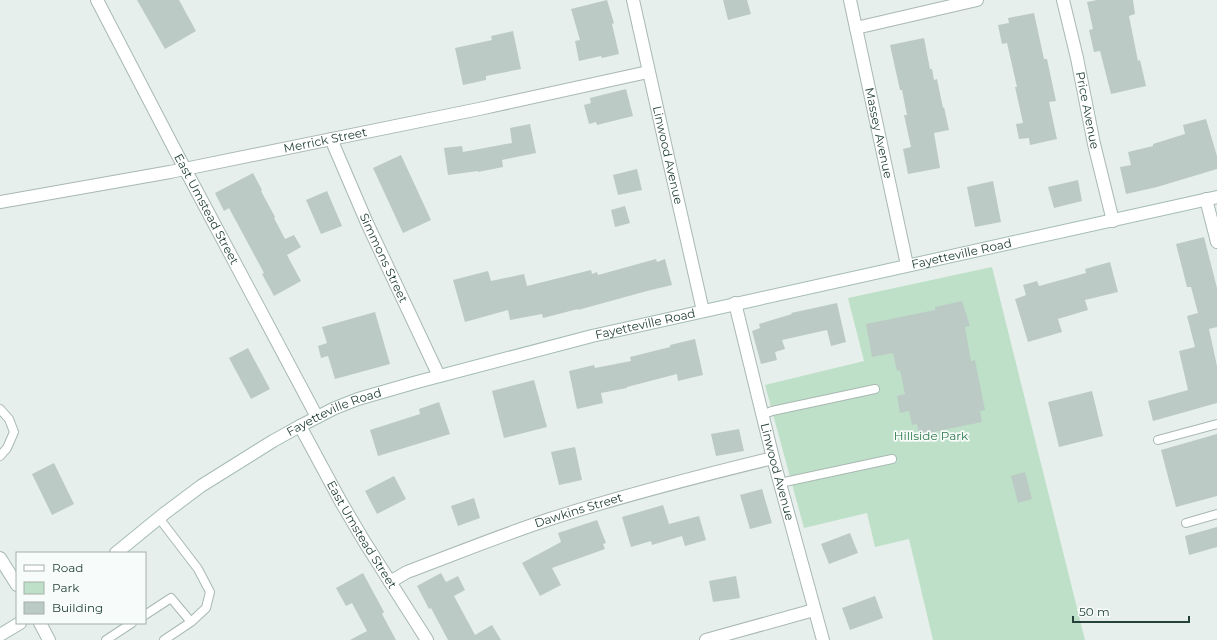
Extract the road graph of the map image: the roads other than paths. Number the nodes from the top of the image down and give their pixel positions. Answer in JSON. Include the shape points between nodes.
{"nodes":[{"id":1,"x":97,"y":0,"type":"edge"},
{"id":2,"x":633,"y":0,"type":"edge"},
{"id":3,"x":850,"y":0,"type":"edge"},
{"id":4,"x":977,"y":0,"type":"edge"},
{"id":5,"x":1063,"y":0,"type":"edge"},
{"id":6,"x":856,"y":28,"type":"junction"},
{"id":7,"x":648,"y":72,"type":"junction"},
{"id":8,"x":331,"y":139,"type":"junction"},
{"id":9,"x":185,"y":169,"type":"junction"},
{"id":10,"x":1211,"y":198,"type":"edge"},
{"id":11,"x":0,"y":202,"type":"edge"},
{"id":12,"x":1113,"y":221,"type":"junction"},
{"id":13,"x":1217,"y":242,"type":"edge"},
{"id":14,"x":907,"y":265,"type":"junction"},
{"id":15,"x":735,"y":303,"type":"junction"},
{"id":16,"x":703,"y":311,"type":"junction"},
{"id":17,"x":439,"y":376,"type":"junction"},
{"id":18,"x":875,"y":389,"type":"dead end"},
{"id":19,"x":0,"y":409,"type":"edge"},
{"id":20,"x":762,"y":415,"type":"junction"},
{"id":21,"x":317,"y":417,"type":"junction"},
{"id":22,"x":1217,"y":424,"type":"edge"},
{"id":23,"x":300,"y":426,"type":"junction"},
{"id":24,"x":1158,"y":440,"type":"dead end"},
{"id":25,"x":0,"y":456,"type":"edge"},
{"id":26,"x":773,"y":458,"type":"junction"},
{"id":27,"x":892,"y":459,"type":"dead end"},
{"id":28,"x":780,"y":483,"type":"junction"},
{"id":29,"x":1217,"y":514,"type":"edge"},
{"id":30,"x":159,"y":518,"type":"junction"},
{"id":31,"x":1186,"y":523,"type":"dead end"},
{"id":32,"x":117,"y":552,"type":"edge"},
{"id":33,"x":0,"y":559,"type":"edge"},
{"id":34,"x":4,"y":573,"type":"edge"},
{"id":35,"x":390,"y":582,"type":"junction"},
{"id":36,"x":16,"y":584,"type":"edge"},
{"id":37,"x":814,"y":610,"type":"junction"},
{"id":38,"x":146,"y":614,"type":"edge"},
{"id":39,"x":191,"y":622,"type":"junction"},
{"id":40,"x":18,"y":624,"type":"edge"},
{"id":41,"x":41,"y":624,"type":"edge"},
{"id":42,"x":130,"y":624,"type":"edge"},
{"id":43,"x":0,"y":635,"type":"edge"},
{"id":44,"x":49,"y":640,"type":"edge"},
{"id":45,"x":106,"y":640,"type":"edge"},
{"id":46,"x":164,"y":640,"type":"edge"},
{"id":47,"x":427,"y":640,"type":"edge"},
{"id":48,"x":706,"y":640,"type":"edge"},
{"id":49,"x":823,"y":640,"type":"edge"}],
"edges":[{"from":1,"to":9,"type":"street","name":"East Umstead Street"},
{"from":2,"to":7,"type":"street","name":"Linwood Avenue"},
{"from":3,"to":6,"type":"street","name":"Massey Avenue"},
{"from":4,"to":6,"type":"street"},
{"from":5,"to":12,"type":"street","name":"Price Avenue"},
{"from":6,"to":14,"type":"street","name":"Massey Avenue"},
{"from":7,"to":8,"type":"street","name":"Merrick Street"},
{"from":7,"to":16,"type":"street","name":"Linwood Avenue"},
{"from":8,"to":9,"type":"street","name":"Merrick Street"},
{"from":8,"to":17,"type":"street","name":"Simmons Street","via":[[367,223]]},
{"from":9,"to":11,"type":"street","name":"Merrick Street"},
{"from":9,"to":21,"type":"street","name":"East Umstead Street"},
{"from":10,"to":12,"type":"street","name":"Fayetteville Road"},
{"from":10,"to":13,"type":"street"},
{"from":12,"to":14,"type":"street","name":"Fayetteville Road"},
{"from":14,"to":15,"type":"street","name":"Fayetteville Road"},
{"from":15,"to":16,"type":"street","name":"Fayetteville Road"},
{"from":15,"to":20,"type":"street","name":"Linwood Avenue"},
{"from":16,"to":17,"type":"street","name":"Fayetteville Road","via":[[592,336]]},
{"from":17,"to":21,"type":"street","name":"Fayetteville Road","via":[[358,399]]},
{"from":18,"to":20,"type":"lane"},
{"from":19,"to":25,"type":"lane","via":[[9,419],[14,432],[7,448]]},
{"from":20,"to":26,"type":"street","name":"Linwood Avenue"},
{"from":21,"to":23,"type":"street","name":"Fayetteville Road"},
{"from":22,"to":24,"type":"lane"},
{"from":23,"to":30,"type":"street","name":"Fayetteville Road","via":[[201,486]]},
{"from":23,"to":35,"type":"street","name":"East Umstead Street","via":[[341,502]]},
{"from":26,"to":28,"type":"street","name":"Linwood Avenue"},
{"from":26,"to":35,"type":"street","name":"Dawkins Street","via":[[552,519],[407,572]]},
{"from":27,"to":28,"type":"lane"},
{"from":28,"to":37,"type":"street","name":"Linwood Avenue"},
{"from":29,"to":31,"type":"lane"},
{"from":30,"to":32,"type":"street","name":"Fayetteville Road"},
{"from":30,"to":39,"type":"lane","via":[[198,569],[210,592],[206,608]]},
{"from":33,"to":34,"type":"street"},
{"from":34,"to":36,"type":"street"},
{"from":35,"to":47,"type":"street","name":"East Umstead Street"},
{"from":37,"to":48,"type":"street"},
{"from":37,"to":49,"type":"street","name":"Linwood Avenue"},
{"from":38,"to":39,"type":"lane","via":[[170,598]]},
{"from":39,"to":46,"type":"lane"},
{"from":40,"to":43,"type":"street"},
{"from":41,"to":44,"type":"street"},
{"from":42,"to":45,"type":"lane"}]}
